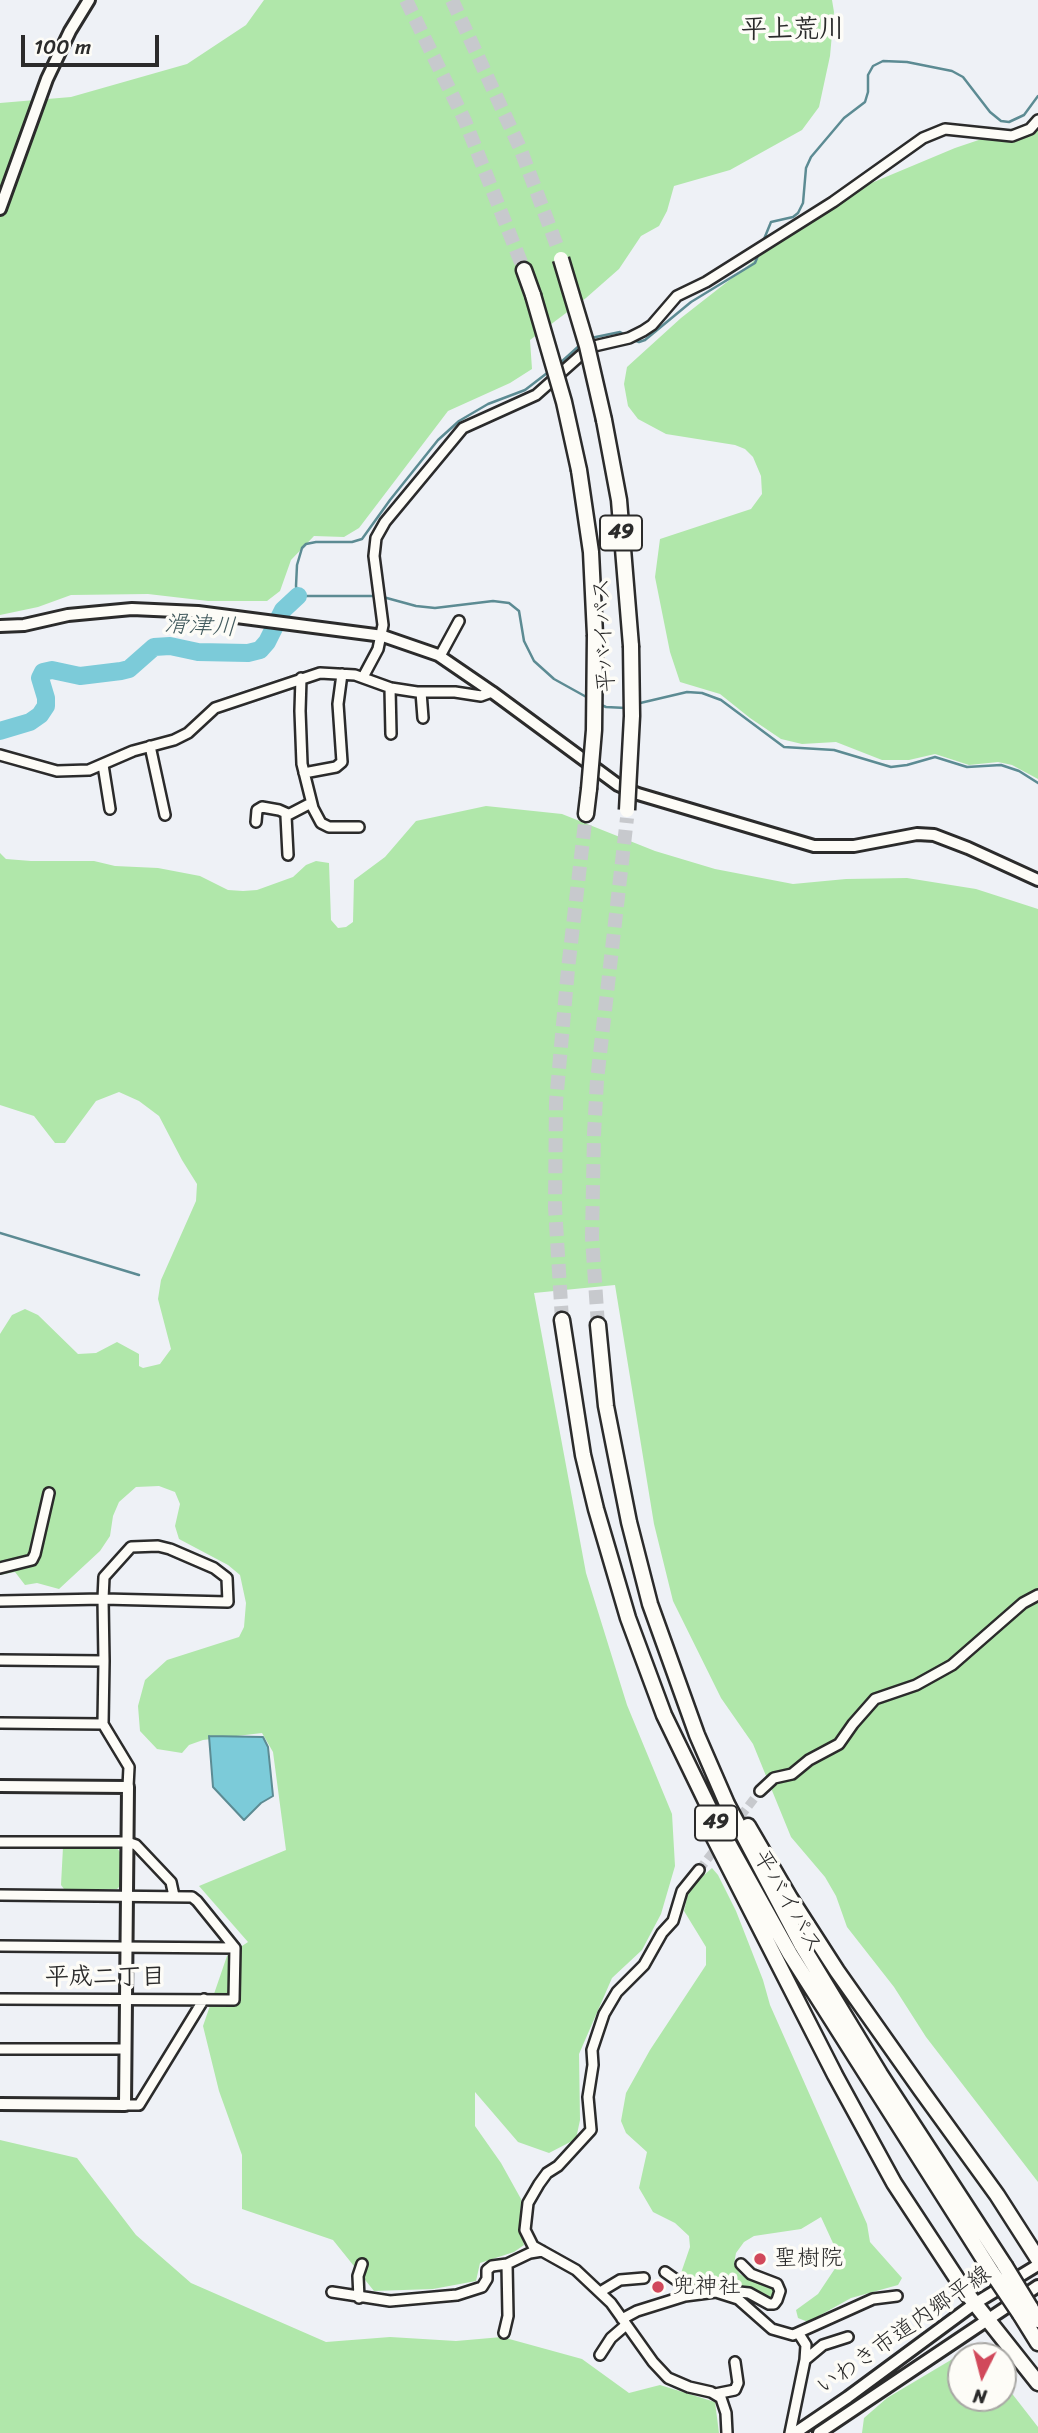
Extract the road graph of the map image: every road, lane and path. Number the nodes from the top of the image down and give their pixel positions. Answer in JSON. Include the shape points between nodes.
{"nodes":[{"id":1,"x":89,"y":0,"type":"edge"},
{"id":2,"x":1038,"y":120,"type":"edge"},
{"id":3,"x":0,"y":209,"type":"edge"},
{"id":4,"x":559,"y":253,"type":"tunnel mouth"},
{"id":5,"x":524,"y":270,"type":"tunnel mouth"},
{"id":6,"x":459,"y":621,"type":"dead end"},
{"id":7,"x":0,"y":626,"type":"edge"},
{"id":8,"x":381,"y":635,"type":"junction"},
{"id":9,"x":440,"y":656,"type":"junction"},
{"id":10,"x":342,"y":674,"type":"junction"},
{"id":11,"x":363,"y":677,"type":"junction"},
{"id":12,"x":301,"y":678,"type":"junction"},
{"id":13,"x":390,"y":688,"type":"junction"},
{"id":14,"x":492,"y":691,"type":"junction"},
{"id":15,"x":421,"y":692,"type":"junction"},
{"id":16,"x":423,"y":718,"type":"dead end"},
{"id":17,"x":391,"y":734,"type":"dead end"},
{"id":18,"x":150,"y":747,"type":"junction"},
{"id":19,"x":0,"y":755,"type":"edge"},
{"id":20,"x":103,"y":765,"type":"junction"},
{"id":21,"x":304,"y":773,"type":"junction"},
{"id":22,"x":311,"y":803,"type":"junction"},
{"id":23,"x":110,"y":809,"type":"dead end"},
{"id":24,"x":288,"y":814,"type":"junction"},
{"id":25,"x":586,"y":814,"type":"tunnel mouth"},
{"id":26,"x":627,"y":814,"type":"tunnel mouth"},
{"id":27,"x":165,"y":815,"type":"dead end"},
{"id":28,"x":256,"y":822,"type":"dead end"},
{"id":29,"x":359,"y":827,"type":"dead end"},
{"id":30,"x":288,"y":855,"type":"dead end"},
{"id":31,"x":1038,"y":880,"type":"edge"},
{"id":32,"x":562,"y":1320,"type":"tunnel mouth"},
{"id":33,"x":598,"y":1325,"type":"tunnel mouth"},
{"id":34,"x":49,"y":1493,"type":"dead end"},
{"id":35,"x":0,"y":1568,"type":"edge"},
{"id":36,"x":616,"y":1579,"type":"junction"},
{"id":37,"x":1038,"y":1595,"type":"edge"},
{"id":38,"x":103,"y":1599,"type":"junction"},
{"id":39,"x":0,"y":1601,"type":"edge"},
{"id":40,"x":0,"y":1660,"type":"edge"},
{"id":41,"x":104,"y":1661,"type":"junction"},
{"id":42,"x":683,"y":1700,"type":"junction"},
{"id":43,"x":0,"y":1723,"type":"edge"},
{"id":44,"x":103,"y":1724,"type":"junction"},
{"id":45,"x":0,"y":1786,"type":"edge"},
{"id":46,"x":128,"y":1787,"type":"junction"},
{"id":47,"x":761,"y":1791,"type":"tunnel mouth"},
{"id":48,"x":0,"y":1842,"type":"edge"},
{"id":49,"x":127,"y":1842,"type":"junction"},
{"id":50,"x":699,"y":1870,"type":"tunnel mouth"},
{"id":51,"x":0,"y":1895,"type":"edge"},
{"id":52,"x":127,"y":1896,"type":"junction"},
{"id":53,"x":174,"y":1896,"type":"junction"},
{"id":54,"x":0,"y":1946,"type":"edge"},
{"id":55,"x":126,"y":1947,"type":"junction"},
{"id":56,"x":234,"y":1948,"type":"junction"},
{"id":57,"x":0,"y":1999,"type":"edge"},
{"id":58,"x":126,"y":1999,"type":"junction"},
{"id":59,"x":204,"y":1999,"type":"junction"},
{"id":60,"x":0,"y":2049,"type":"edge"},
{"id":61,"x":125,"y":2049,"type":"junction"},
{"id":62,"x":0,"y":2104,"type":"edge"},
{"id":63,"x":125,"y":2105,"type":"junction"},
{"id":64,"x":542,"y":2251,"type":"junction"},
{"id":65,"x":1038,"y":2259,"type":"edge"},
{"id":66,"x":362,"y":2264,"type":"dead end"},
{"id":67,"x":507,"y":2264,"type":"junction"},
{"id":68,"x":741,"y":2264,"type":"dead end"},
{"id":69,"x":1038,"y":2265,"type":"edge"},
{"id":70,"x":999,"y":2270,"type":"junction"},
{"id":71,"x":665,"y":2272,"type":"dead end"},
{"id":72,"x":644,"y":2278,"type":"dead end"},
{"id":73,"x":1038,"y":2286,"type":"edge"},
{"id":74,"x":332,"y":2292,"type":"dead end"},
{"id":75,"x":600,"y":2292,"type":"junction"},
{"id":76,"x":696,"y":2294,"type":"junction"},
{"id":77,"x":726,"y":2294,"type":"junction"},
{"id":78,"x":897,"y":2295,"type":"dead end"},
{"id":79,"x":359,"y":2298,"type":"junction"},
{"id":80,"x":974,"y":2304,"type":"junction"},
{"id":81,"x":1029,"y":2314,"type":"edge"},
{"id":82,"x":987,"y":2320,"type":"junction"},
{"id":83,"x":624,"y":2322,"type":"junction"},
{"id":84,"x":504,"y":2333,"type":"dead end"},
{"id":85,"x":799,"y":2334,"type":"junction"},
{"id":86,"x":848,"y":2337,"type":"dead end"},
{"id":87,"x":1038,"y":2343,"type":"edge"},
{"id":88,"x":600,"y":2355,"type":"dead end"},
{"id":89,"x":805,"y":2360,"type":"junction"},
{"id":90,"x":735,"y":2362,"type":"dead end"},
{"id":91,"x":1038,"y":2384,"type":"edge"},
{"id":92,"x":715,"y":2394,"type":"junction"},
{"id":93,"x":727,"y":2433,"type":"edge"},
{"id":94,"x":790,"y":2433,"type":"edge"},
{"id":95,"x":795,"y":2433,"type":"edge"},
{"id":96,"x":820,"y":2433,"type":"edge"}],
"edges":[{"from":1,"to":3,"type":"street","via":[[47,79]]},
{"from":2,"to":8,"type":"street","via":[[1012,136],[945,130],[923,138],[833,202],[677,296],[643,331],[590,347],[536,395],[463,428],[376,538]]},
{"from":4,"to":26,"type":"highway","name":"平バイパス","number":"49","bridge":true,"via":[[582,328],[619,500],[631,646]]},
{"from":5,"to":25,"type":"highway","name":"平バイパス","number":"49","bridge":true,"via":[[562,391],[592,552],[594,730]]},
{"from":6,"to":9,"type":"street"},
{"from":7,"to":8,"type":"street","via":[[132,609],[198,612]]},
{"from":8,"to":9,"type":"street"},
{"from":8,"to":11,"type":"street"},
{"from":9,"to":14,"type":"street"},
{"from":10,"to":11,"type":"street"},
{"from":10,"to":12,"type":"street"},
{"from":10,"to":21,"type":"street","via":[[338,704],[342,762]]},
{"from":11,"to":13,"type":"street"},
{"from":12,"to":18,"type":"street","via":[[215,708],[188,733]]},
{"from":12,"to":21,"type":"street"},
{"from":13,"to":15,"type":"street"},
{"from":13,"to":17,"type":"street"},
{"from":14,"to":15,"type":"street","via":[[481,696]]},
{"from":14,"to":31,"type":"street","via":[[618,785],[638,794],[814,846],[854,846],[934,835]]},
{"from":15,"to":16,"type":"street"},
{"from":18,"to":20,"type":"street"},
{"from":18,"to":27,"type":"street"},
{"from":19,"to":20,"type":"street","via":[[66,772]]},
{"from":20,"to":23,"type":"street"},
{"from":21,"to":22,"type":"street"},
{"from":22,"to":24,"type":"street"},
{"from":22,"to":29,"type":"street","via":[[324,825]]},
{"from":24,"to":28,"type":"street","via":[[262,807],[257,810]]},
{"from":24,"to":30,"type":"street"},
{"from":32,"to":36,"type":"highway","name":"平バイパス","number":"49","via":[[583,1455]]},
{"from":33,"to":42,"type":"highway","name":"平バイパス","number":"49","via":[[619,1481],[650,1604]]},
{"from":34,"to":35,"type":"street","via":[[32,1560]]},
{"from":36,"to":70,"type":"highway","name":"平バイパス","number":"49","via":[[664,1715],[743,1872],[827,2014]]},
{"from":36,"to":80,"type":"highway","via":[[655,1706],[737,1886],[863,2129]]},
{"from":37,"to":47,"type":"street","via":[[952,1665],[916,1685],[875,1699],[839,1744],[792,1774],[774,1778]]},
{"from":38,"to":38,"type":"street","via":[[104,1577],[131,1547],[170,1549],[227,1578],[228,1602]]},
{"from":38,"to":39,"type":"street"},
{"from":38,"to":41,"type":"street"},
{"from":40,"to":41,"type":"street"},
{"from":41,"to":44,"type":"street"},
{"from":42,"to":65,"type":"highway","via":[[803,1919]]},
{"from":42,"to":70,"type":"highway","name":"平バイパス","number":"49","via":[[727,1804],[801,1944]]},
{"from":43,"to":44,"type":"street"},
{"from":44,"to":46,"type":"street","via":[[129,1766]]},
{"from":45,"to":46,"type":"street"},
{"from":46,"to":49,"type":"street"},
{"from":48,"to":49,"type":"street"},
{"from":49,"to":52,"type":"street"},
{"from":49,"to":53,"type":"street","via":[[136,1845],[171,1882]]},
{"from":50,"to":64,"type":"street","via":[[682,1891],[673,1921],[644,1965],[617,1992],[601,2021],[592,2050],[591,2130],[547,2173],[528,2203],[527,2238]]},
{"from":51,"to":52,"type":"street"},
{"from":52,"to":53,"type":"street"},
{"from":52,"to":55,"type":"street"},
{"from":53,"to":56,"type":"street","via":[[197,1900]]},
{"from":54,"to":55,"type":"street"},
{"from":55,"to":56,"type":"street"},
{"from":55,"to":58,"type":"street"},
{"from":56,"to":59,"type":"street","via":[[234,2000]]},
{"from":57,"to":58,"type":"street"},
{"from":58,"to":59,"type":"street"},
{"from":58,"to":61,"type":"street"},
{"from":59,"to":63,"type":"street","via":[[139,2105]]},
{"from":60,"to":61,"type":"street"},
{"from":61,"to":63,"type":"street"},
{"from":62,"to":63,"type":"street"},
{"from":64,"to":67,"type":"street"},
{"from":64,"to":75,"type":"street","via":[[576,2270]]},
{"from":66,"to":79,"type":"street"},
{"from":67,"to":79,"type":"street","via":[[487,2270],[482,2287],[457,2295],[406,2301]]},
{"from":67,"to":84,"type":"street"},
{"from":68,"to":77,"type":"street","via":[[751,2274],[777,2284],[777,2300],[769,2304],[749,2293]]},
{"from":69,"to":80,"type":"street","name":"いわき市道内郷平線"},
{"from":70,"to":81,"type":"highway","name":"平バイパス","number":"49","bridge":true},
{"from":71,"to":76,"type":"street"},
{"from":72,"to":75,"type":"street","via":[[620,2280]]},
{"from":73,"to":82,"type":"street","name":"いわき市道内郷平線"},
{"from":74,"to":79,"type":"street"},
{"from":75,"to":83,"type":"street"},
{"from":76,"to":77,"type":"street"},
{"from":76,"to":83,"type":"street","via":[[636,2311]]},
{"from":77,"to":85,"type":"street","via":[[772,2329]]},
{"from":78,"to":85,"type":"street","via":[[873,2299]]},
{"from":80,"to":82,"type":"highway"},
{"from":80,"to":95,"type":"street","name":"いわき市道内郷平線"},
{"from":81,"to":87,"type":"highway","name":"平バイパス","number":"49"},
{"from":82,"to":91,"type":"highway"},
{"from":82,"to":96,"type":"street","name":"いわき市道内郷平線"},
{"from":83,"to":88,"type":"street"},
{"from":83,"to":92,"type":"street","via":[[668,2378]]},
{"from":85,"to":89,"type":"street","via":[[806,2345]]},
{"from":86,"to":89,"type":"street","via":[[822,2345]]},
{"from":89,"to":94,"type":"street"},
{"from":90,"to":92,"type":"street","via":[[735,2390]]},
{"from":92,"to":93,"type":"street","via":[[724,2404]]}]}
